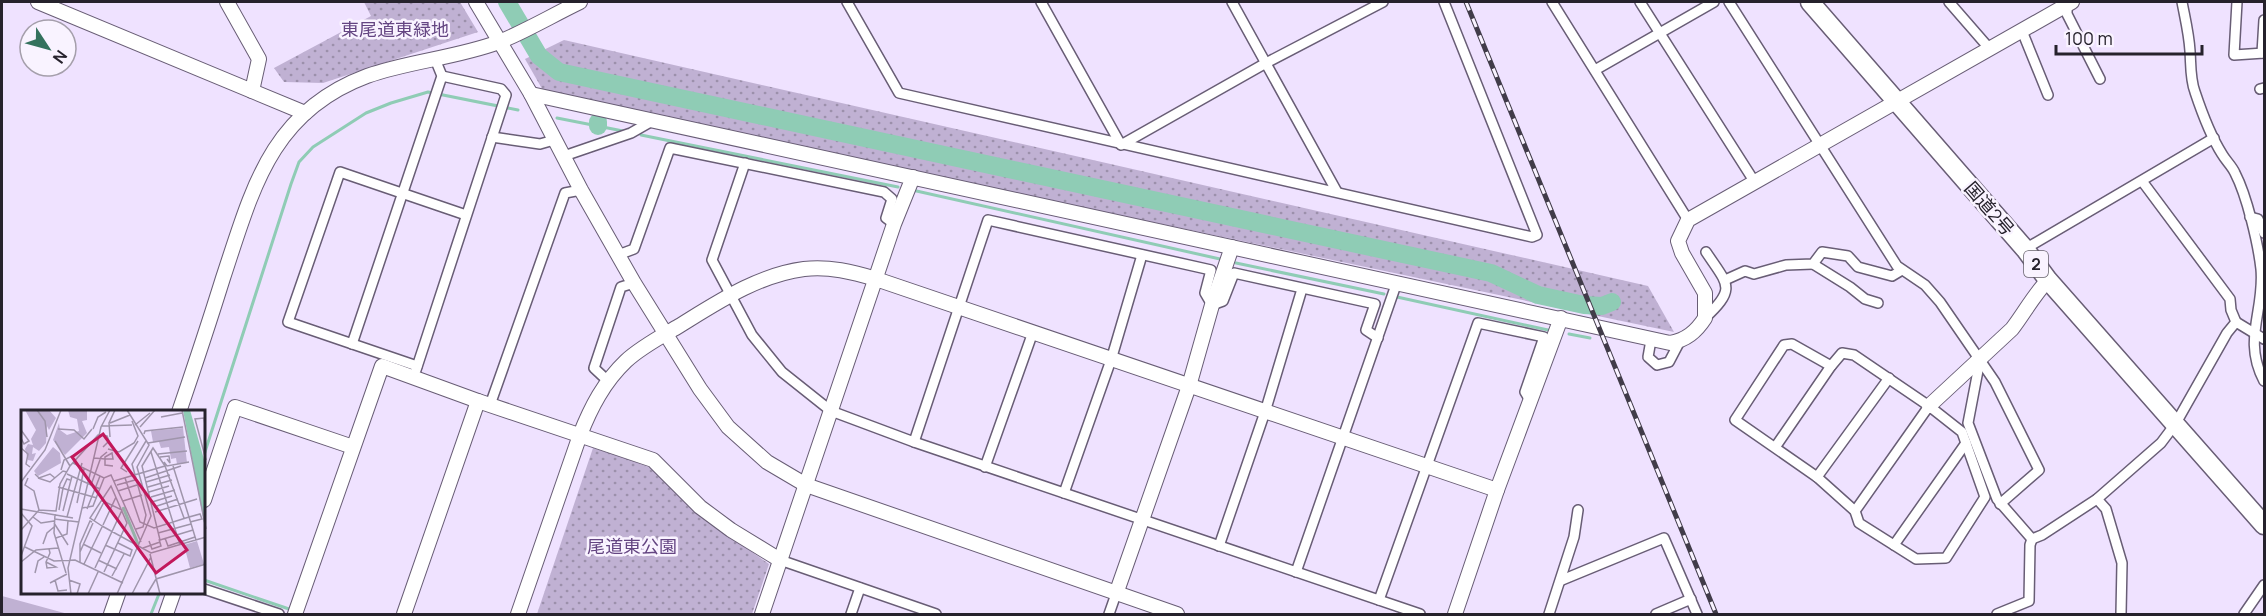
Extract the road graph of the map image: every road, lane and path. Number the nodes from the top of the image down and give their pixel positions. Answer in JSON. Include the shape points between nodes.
{"nodes":[{"id":1,"x":38,"y":2,"type":"edge"},
{"id":2,"x":227,"y":2,"type":"edge"},
{"id":3,"x":476,"y":2,"type":"edge"},
{"id":4,"x":580,"y":2,"type":"edge"},
{"id":5,"x":847,"y":2,"type":"edge"},
{"id":6,"x":1041,"y":2,"type":"edge"},
{"id":7,"x":1232,"y":2,"type":"edge"},
{"id":8,"x":1383,"y":2,"type":"edge"},
{"id":9,"x":1444,"y":2,"type":"edge"},
{"id":10,"x":1552,"y":2,"type":"edge"},
{"id":11,"x":1640,"y":2,"type":"edge"},
{"id":12,"x":1714,"y":2,"type":"edge"},
{"id":13,"x":1729,"y":2,"type":"edge"},
{"id":14,"x":1810,"y":2,"type":"edge"},
{"id":15,"x":1949,"y":2,"type":"edge"},
{"id":16,"x":2068,"y":2,"type":"edge"},
{"id":17,"x":2182,"y":2,"type":"edge"},
{"id":18,"x":2237,"y":2,"type":"edge"},
{"id":19,"x":1702,"y":4,"type":"edge"},
{"id":20,"x":2265,"y":20,"type":"edge"},
{"id":21,"x":2022,"y":31,"type":"junction"},
{"id":22,"x":1660,"y":33,"type":"junction"},
{"id":23,"x":504,"y":39,"type":"junction"},
{"id":24,"x":1989,"y":48,"type":"junction"},
{"id":25,"x":2264,"y":53,"type":"edge"},
{"id":26,"x":435,"y":59,"type":"junction"},
{"id":27,"x":1266,"y":63,"type":"junction"},
{"id":28,"x":1595,"y":69,"type":"junction"},
{"id":29,"x":442,"y":76,"type":"junction"},
{"id":30,"x":2100,"y":79,"type":"dead end"},
{"id":31,"x":252,"y":90,"type":"junction"},
{"id":32,"x":531,"y":94,"type":"junction"},
{"id":33,"x":2048,"y":95,"type":"dead end"},
{"id":34,"x":1896,"y":103,"type":"junction"},
{"id":35,"x":305,"y":113,"type":"junction"},
{"id":36,"x":652,"y":121,"type":"junction"},
{"id":37,"x":492,"y":137,"type":"junction"},
{"id":38,"x":2214,"y":138,"type":"junction"},
{"id":39,"x":554,"y":140,"type":"junction"},
{"id":40,"x":1121,"y":145,"type":"junction"},
{"id":41,"x":1820,"y":146,"type":"junction"},
{"id":42,"x":564,"y":156,"type":"junction"},
{"id":43,"x":745,"y":163,"type":"junction"},
{"id":44,"x":913,"y":177,"type":"junction"},
{"id":45,"x":1754,"y":181,"type":"junction"},
{"id":46,"x":2142,"y":181,"type":"junction"},
{"id":47,"x":581,"y":190,"type":"junction"},
{"id":48,"x":1337,"y":192,"type":"junction"},
{"id":49,"x":403,"y":193,"type":"junction"},
{"id":50,"x":466,"y":215,"type":"junction"},
{"id":51,"x":2250,"y":217,"type":"junction"},
{"id":52,"x":1688,"y":220,"type":"junction"},
{"id":53,"x":894,"y":224,"type":"junction"},
{"id":54,"x":2265,"y":233,"type":"edge"},
{"id":55,"x":1232,"y":247,"type":"junction"},
{"id":56,"x":2025,"y":249,"type":"junction"},
{"id":57,"x":1706,"y":252,"type":"dead end"},
{"id":58,"x":618,"y":255,"type":"junction"},
{"id":59,"x":1142,"y":255,"type":"junction"},
{"id":60,"x":1812,"y":264,"type":"junction"},
{"id":61,"x":1858,"y":267,"type":"junction"},
{"id":62,"x":1902,"y":270,"type":"junction"},
{"id":63,"x":876,"y":279,"type":"junction"},
{"id":64,"x":1725,"y":280,"type":"junction"},
{"id":65,"x":2048,"y":280,"type":"junction"},
{"id":66,"x":1397,"y":282,"type":"junction"},
{"id":67,"x":634,"y":283,"type":"junction"},
{"id":68,"x":1850,"y":286,"type":"junction"},
{"id":69,"x":1302,"y":289,"type":"junction"},
{"id":70,"x":732,"y":294,"type":"junction"},
{"id":71,"x":1878,"y":303,"type":"dead end"},
{"id":72,"x":1212,"y":305,"type":"junction"},
{"id":73,"x":960,"y":308,"type":"junction"},
{"id":74,"x":2265,"y":316,"type":"edge"},
{"id":75,"x":1561,"y":318,"type":"junction"},
{"id":76,"x":1705,"y":318,"type":"junction"},
{"id":77,"x":2236,"y":322,"type":"junction"},
{"id":78,"x":2254,"y":330,"type":"junction"},
{"id":79,"x":1033,"y":332,"type":"junction"},
{"id":80,"x":665,"y":334,"type":"junction"},
{"id":81,"x":1378,"y":338,"type":"junction"},
{"id":82,"x":2265,"y":339,"type":"edge"},
{"id":83,"x":1651,"y":340,"type":"junction"},
{"id":84,"x":1680,"y":341,"type":"junction"},
{"id":85,"x":352,"y":344,"type":"junction"},
{"id":86,"x":1111,"y":360,"type":"junction"},
{"id":87,"x":1980,"y":360,"type":"junction"},
{"id":88,"x":1831,"y":366,"type":"junction"},
{"id":89,"x":415,"y":372,"type":"junction"},
{"id":90,"x":1888,"y":378,"type":"junction"},
{"id":91,"x":2265,"y":381,"type":"edge"},
{"id":92,"x":609,"y":382,"type":"junction"},
{"id":93,"x":1189,"y":386,"type":"junction"},
{"id":94,"x":1531,"y":402,"type":"junction"},
{"id":95,"x":484,"y":403,"type":"junction"},
{"id":96,"x":1929,"y":406,"type":"junction"},
{"id":97,"x":180,"y":410,"type":"edge"},
{"id":98,"x":831,"y":411,"type":"junction"},
{"id":99,"x":1265,"y":412,"type":"junction"},
{"id":100,"x":2176,"y":423,"type":"junction"},
{"id":101,"x":580,"y":435,"type":"junction"},
{"id":102,"x":1343,"y":439,"type":"junction"},
{"id":103,"x":914,"y":442,"type":"junction"},
{"id":104,"x":1966,"y":444,"type":"junction"},
{"id":105,"x":1776,"y":446,"type":"junction"},
{"id":106,"x":353,"y":447,"type":"junction"},
{"id":107,"x":1426,"y":465,"type":"junction"},
{"id":108,"x":985,"y":467,"type":"junction"},
{"id":109,"x":1818,"y":477,"type":"junction"},
{"id":110,"x":806,"y":485,"type":"junction"},
{"id":111,"x":1497,"y":490,"type":"junction"},
{"id":112,"x":1064,"y":493,"type":"junction"},
{"id":113,"x":206,"y":494,"type":"edge"},
{"id":114,"x":2097,"y":499,"type":"junction"},
{"id":115,"x":2001,"y":504,"type":"junction"},
{"id":116,"x":1578,"y":510,"type":"dead end"},
{"id":117,"x":1855,"y":511,"type":"junction"},
{"id":118,"x":1141,"y":520,"type":"junction"},
{"id":119,"x":2265,"y":525,"type":"edge"},
{"id":120,"x":2032,"y":539,"type":"junction"},
{"id":121,"x":1893,"y":545,"type":"junction"},
{"id":122,"x":1219,"y":546,"type":"junction"},
{"id":123,"x":780,"y":560,"type":"junction"},
{"id":124,"x":1296,"y":572,"type":"junction"},
{"id":125,"x":1562,"y":580,"type":"junction"},
{"id":126,"x":2265,"y":585,"type":"edge"},
{"id":127,"x":860,"y":588,"type":"junction"},
{"id":128,"x":206,"y":590,"type":"edge"},
{"id":129,"x":1116,"y":594,"type":"junction"},
{"id":130,"x":118,"y":595,"type":"edge"},
{"id":131,"x":173,"y":595,"type":"edge"},
{"id":132,"x":1691,"y":599,"type":"junction"},
{"id":133,"x":1379,"y":600,"type":"junction"},
{"id":134,"x":297,"y":611,"type":"edge"},
{"id":135,"x":111,"y":615,"type":"edge"},
{"id":136,"x":166,"y":615,"type":"edge"},
{"id":137,"x":279,"y":615,"type":"edge"},
{"id":138,"x":404,"y":615,"type":"edge"},
{"id":139,"x":518,"y":615,"type":"edge"},
{"id":140,"x":762,"y":615,"type":"edge"},
{"id":141,"x":851,"y":615,"type":"edge"},
{"id":142,"x":936,"y":615,"type":"edge"},
{"id":143,"x":1109,"y":615,"type":"edge"},
{"id":144,"x":1177,"y":615,"type":"edge"},
{"id":145,"x":1420,"y":615,"type":"edge"},
{"id":146,"x":1455,"y":615,"type":"edge"},
{"id":147,"x":1549,"y":615,"type":"edge"},
{"id":148,"x":1656,"y":615,"type":"edge"},
{"id":149,"x":1697,"y":615,"type":"edge"},
{"id":150,"x":1997,"y":615,"type":"edge"},
{"id":151,"x":2121,"y":615,"type":"edge"},
{"id":152,"x":2244,"y":615,"type":"edge"}],
"edges":[{"from":1,"to":31,"type":"street"},
{"from":2,"to":31,"type":"street","via":[[259,59]]},
{"from":3,"to":23,"type":"street"},
{"from":4,"to":23,"type":"street"},
{"from":5,"to":40,"type":"street","via":[[900,93]]},
{"from":6,"to":40,"type":"street"},
{"from":7,"to":27,"type":"street"},
{"from":8,"to":27,"type":"street"},
{"from":9,"to":48,"type":"street","via":[[1538,236]]},
{"from":10,"to":28,"type":"street"},
{"from":11,"to":22,"type":"street"},
{"from":12,"to":19,"type":"street"},
{"from":13,"to":41,"type":"street"},
{"from":14,"to":34,"type":"highway","name":"国道2号","number":"2"},
{"from":15,"to":24,"type":"street"},
{"from":16,"to":21,"type":"street"},
{"from":16,"to":30,"type":"street","via":[[2067,14]]},
{"from":17,"to":38,"type":"street","via":[[2193,88]]},
{"from":18,"to":25,"type":"street","via":[[2234,55]]},
{"from":19,"to":22,"type":"street"},
{"from":20,"to":25,"type":"street"},
{"from":21,"to":24,"type":"street"},
{"from":21,"to":33,"type":"street"},
{"from":22,"to":28,"type":"street"},
{"from":22,"to":45,"type":"street"},
{"from":23,"to":26,"type":"street"},
{"from":23,"to":32,"type":"street"},
{"from":24,"to":34,"type":"street"},
{"from":26,"to":29,"type":"street"},
{"from":26,"to":35,"type":"street","via":[[367,76]]},
{"from":27,"to":40,"type":"street"},
{"from":27,"to":48,"type":"street"},
{"from":28,"to":52,"type":"street"},
{"from":29,"to":37,"type":"street","via":[[501,89],[506,95]]},
{"from":29,"to":49,"type":"street"},
{"from":31,"to":35,"type":"street"},
{"from":32,"to":36,"type":"street"},
{"from":32,"to":39,"type":"street"},
{"from":34,"to":41,"type":"street"},
{"from":34,"to":56,"type":"highway","name":"国道2号","number":"2"},
{"from":35,"to":97,"type":"street","via":[[274,149],[252,190]]},
{"from":36,"to":42,"type":"street","via":[[631,133]]},
{"from":36,"to":44,"type":"street"},
{"from":37,"to":39,"type":"street","via":[[540,144]]},
{"from":37,"to":50,"type":"street"},
{"from":38,"to":46,"type":"street"},
{"from":38,"to":51,"type":"street","via":[[2235,171]]},
{"from":39,"to":42,"type":"street"},
{"from":40,"to":48,"type":"street"},
{"from":41,"to":45,"type":"street"},
{"from":41,"to":62,"type":"street"},
{"from":42,"to":47,"type":"street"},
{"from":43,"to":53,"type":"street","via":[[884,192],[892,200],[886,218]]},
{"from":43,"to":58,"type":"street","via":[[670,148],[634,249]]},
{"from":43,"to":70,"type":"street","via":[[712,260]]},
{"from":44,"to":53,"type":"street"},
{"from":44,"to":55,"type":"street"},
{"from":45,"to":52,"type":"street"},
{"from":46,"to":56,"type":"street"},
{"from":46,"to":77,"type":"street","via":[[2230,299]]},
{"from":47,"to":58,"type":"street"},
{"from":47,"to":95,"type":"street","via":[[565,193]]},
{"from":49,"to":50,"type":"street"},
{"from":49,"to":85,"type":"street"},
{"from":49,"to":85,"type":"street","via":[[340,172],[291,311],[288,322]]},
{"from":50,"to":89,"type":"street"},
{"from":51,"to":54,"type":"street","via":[[2258,219]]},
{"from":51,"to":78,"type":"street","via":[[2261,270]]},
{"from":52,"to":76,"type":"street","via":[[1678,241],[1704,293]]},
{"from":53,"to":63,"type":"street"},
{"from":55,"to":66,"type":"street"},
{"from":55,"to":72,"type":"street"},
{"from":56,"to":65,"type":"highway","name":"国道2号","number":"2"},
{"from":57,"to":64,"type":"street"},
{"from":58,"to":67,"type":"street"},
{"from":59,"to":72,"type":"street","via":[[1211,270],[1205,293]]},
{"from":59,"to":73,"type":"street","via":[[987,220]]},
{"from":59,"to":86,"type":"street"},
{"from":60,"to":61,"type":"street","via":[[1821,252],[1848,256]]},
{"from":60,"to":64,"type":"street","via":[[1786,265],[1754,274],[1745,271]]},
{"from":60,"to":68,"type":"street"},
{"from":61,"to":62,"type":"street","via":[[1892,276]]},
{"from":61,"to":68,"type":"street"},
{"from":62,"to":87,"type":"street","via":[[1925,285],[1940,302]]},
{"from":63,"to":70,"type":"street","via":[[829,268],[804,269],[770,277]]},
{"from":63,"to":73,"type":"street"},
{"from":63,"to":98,"type":"street"},
{"from":64,"to":76,"type":"street","via":[[1722,302]]},
{"from":65,"to":87,"type":"street","via":[[2012,328]]},
{"from":65,"to":100,"type":"highway","name":"国道2号","number":"2"},
{"from":66,"to":75,"type":"street"},
{"from":66,"to":81,"type":"street"},
{"from":67,"to":80,"type":"street"},
{"from":67,"to":92,"type":"street","via":[[621,287],[594,368]]},
{"from":68,"to":71,"type":"street","via":[[1865,299]]},
{"from":69,"to":72,"type":"street","via":[[1234,273],[1223,301]]},
{"from":69,"to":81,"type":"street","via":[[1374,304],[1366,330]]},
{"from":69,"to":99,"type":"street"},
{"from":70,"to":80,"type":"street"},
{"from":70,"to":98,"type":"street","via":[[753,335],[782,372]]},
{"from":72,"to":93,"type":"street"},
{"from":73,"to":79,"type":"street"},
{"from":73,"to":103,"type":"street"},
{"from":74,"to":78,"type":"street","via":[[2259,318]]},
{"from":75,"to":83,"type":"street"},
{"from":75,"to":94,"type":"street"},
{"from":76,"to":84,"type":"street"},
{"from":77,"to":78,"type":"street"},
{"from":77,"to":100,"type":"street"},
{"from":78,"to":82,"type":"street"},
{"from":78,"to":91,"type":"street","via":[[2254,352]]},
{"from":79,"to":86,"type":"street"},
{"from":79,"to":108,"type":"street"},
{"from":80,"to":92,"type":"street","via":[[627,361]]},
{"from":80,"to":110,"type":"street","via":[[728,427],[767,462]]},
{"from":81,"to":102,"type":"street"},
{"from":83,"to":84,"type":"street"},
{"from":83,"to":84,"type":"street","via":[[1648,357],[1657,365],[1669,362]]},
{"from":85,"to":89,"type":"street"},
{"from":86,"to":93,"type":"street"},
{"from":86,"to":112,"type":"street"},
{"from":87,"to":96,"type":"street"},
{"from":87,"to":115,"type":"street","via":[[1968,423]]},
{"from":87,"to":115,"type":"street","via":[[1995,382],[2038,470]]},
{"from":88,"to":90,"type":"street","via":[[1842,353],[1854,355]]},
{"from":88,"to":105,"type":"street"},
{"from":88,"to":105,"type":"street","via":[[1792,344],[1784,345],[1735,420]]},
{"from":89,"to":95,"type":"street"},
{"from":89,"to":106,"type":"street","via":[[382,366]]},
{"from":90,"to":96,"type":"street"},
{"from":90,"to":109,"type":"street"},
{"from":92,"to":101,"type":"street","via":[[591,405]]},
{"from":93,"to":99,"type":"street"},
{"from":93,"to":118,"type":"street"},
{"from":94,"to":107,"type":"street","via":[[1525,392],[1544,337],[1478,323]]},
{"from":94,"to":111,"type":"street"},
{"from":95,"to":101,"type":"street"},
{"from":95,"to":138,"type":"street"},
{"from":96,"to":104,"type":"street","via":[[1962,432]]},
{"from":96,"to":117,"type":"street"},
{"from":98,"to":103,"type":"street"},
{"from":98,"to":110,"type":"street"},
{"from":99,"to":102,"type":"street"},
{"from":99,"to":122,"type":"street"},
{"from":100,"to":114,"type":"street","via":[[2161,443]]},
{"from":100,"to":119,"type":"highway","name":"国道2号","number":"2"},
{"from":101,"to":123,"type":"street","via":[[653,460],[708,513]]},
{"from":101,"to":139,"type":"street"},
{"from":102,"to":107,"type":"street"},
{"from":102,"to":124,"type":"street"},
{"from":103,"to":108,"type":"street"},
{"from":104,"to":121,"type":"street"},
{"from":104,"to":121,"type":"street","via":[[1985,497],[1946,558],[1916,559]]},
{"from":105,"to":109,"type":"street"},
{"from":106,"to":113,"type":"street","via":[[235,407]]},
{"from":106,"to":134,"type":"street"},
{"from":107,"to":111,"type":"street"},
{"from":107,"to":133,"type":"street"},
{"from":108,"to":112,"type":"street"},
{"from":109,"to":117,"type":"street"},
{"from":110,"to":123,"type":"street"},
{"from":110,"to":129,"type":"street"},
{"from":111,"to":146,"type":"street"},
{"from":112,"to":118,"type":"street"},
{"from":114,"to":120,"type":"street"},
{"from":114,"to":151,"type":"street","via":[[2106,509],[2121,563]]},
{"from":115,"to":120,"type":"street"},
{"from":116,"to":125,"type":"street"},
{"from":117,"to":121,"type":"street","via":[[1859,523]]},
{"from":118,"to":122,"type":"street"},
{"from":118,"to":129,"type":"street"},
{"from":120,"to":150,"type":"street","via":[[2029,601]]},
{"from":122,"to":124,"type":"street"},
{"from":123,"to":127,"type":"street"},
{"from":123,"to":140,"type":"street"},
{"from":124,"to":133,"type":"street"},
{"from":125,"to":132,"type":"street","via":[[1664,538]]},
{"from":125,"to":147,"type":"street"},
{"from":126,"to":152,"type":"street"},
{"from":127,"to":141,"type":"street"},
{"from":127,"to":142,"type":"street"},
{"from":128,"to":137,"type":"street"},
{"from":129,"to":143,"type":"street"},
{"from":129,"to":144,"type":"street"},
{"from":130,"to":135,"type":"street"},
{"from":131,"to":136,"type":"street"},
{"from":132,"to":148,"type":"street"},
{"from":132,"to":149,"type":"street"},
{"from":133,"to":145,"type":"street"}]}
